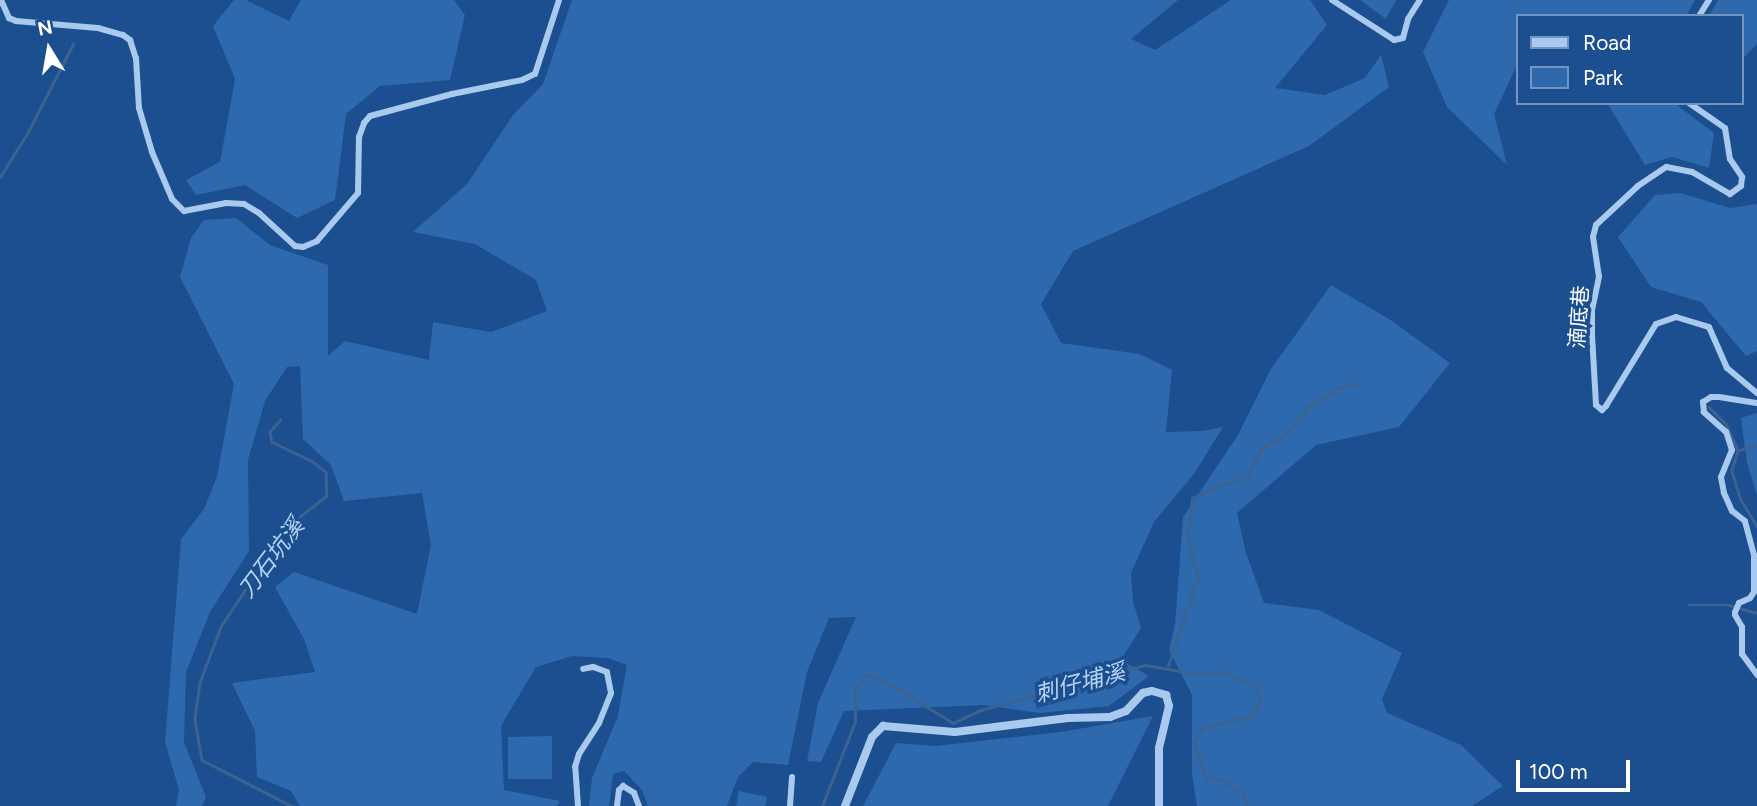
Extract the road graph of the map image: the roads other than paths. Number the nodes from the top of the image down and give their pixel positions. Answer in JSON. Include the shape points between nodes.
{"nodes":[{"id":1,"x":1,"y":0,"type":"edge"},
{"id":2,"x":559,"y":0,"type":"edge"},
{"id":3,"x":1332,"y":0,"type":"edge"},
{"id":4,"x":1420,"y":0,"type":"edge"},
{"id":5,"x":1692,"y":105,"type":"edge"},
{"id":6,"x":1757,"y":393,"type":"edge"},
{"id":7,"x":1757,"y":403,"type":"edge"},
{"id":8,"x":583,"y":669,"type":"dead end"},
{"id":9,"x":1757,"y":675,"type":"edge"},
{"id":10,"x":792,"y":778,"type":"dead end"},
{"id":11,"x":578,"y":806,"type":"edge"},
{"id":12,"x":617,"y":806,"type":"edge"},
{"id":13,"x":639,"y":806,"type":"edge"},
{"id":14,"x":790,"y":806,"type":"edge"},
{"id":15,"x":845,"y":806,"type":"edge"},
{"id":16,"x":1159,"y":806,"type":"edge"}],
"edges":[{"from":1,"to":2,"type":"street","via":[[9,18],[98,28],[130,40],[136,58],[139,108],[172,199],[184,211],[244,204],[295,246],[303,247],[317,241],[358,193],[359,137],[370,116],[535,74]]},
{"from":3,"to":4,"type":"street","via":[[1394,40],[1403,38]]},
{"from":5,"to":6,"type":"street","name":"湳底巷","via":[[1725,128],[1741,186],[1730,194],[1692,172],[1666,167],[1596,225],[1592,237],[1599,277],[1592,310],[1596,405],[1602,410],[1606,406],[1656,324],[1676,317],[1709,327],[1727,368]]},
{"from":7,"to":9,"type":"street","via":[[1711,397],[1703,402],[1704,412],[1726,432],[1732,450],[1721,477],[1724,493],[1732,511],[1745,521],[1754,555],[1754,592],[1739,603],[1735,613],[1742,628],[1742,654]]},
{"from":8,"to":11,"type":"street","via":[[607,672],[611,693],[575,767]]},
{"from":10,"to":14,"type":"street"},
{"from":12,"to":13,"type":"street","via":[[623,786],[634,793]]},
{"from":15,"to":16,"type":"street","via":[[872,737],[883,726],[956,732],[1110,717],[1152,691],[1166,695],[1169,706],[1159,748]]}]}
